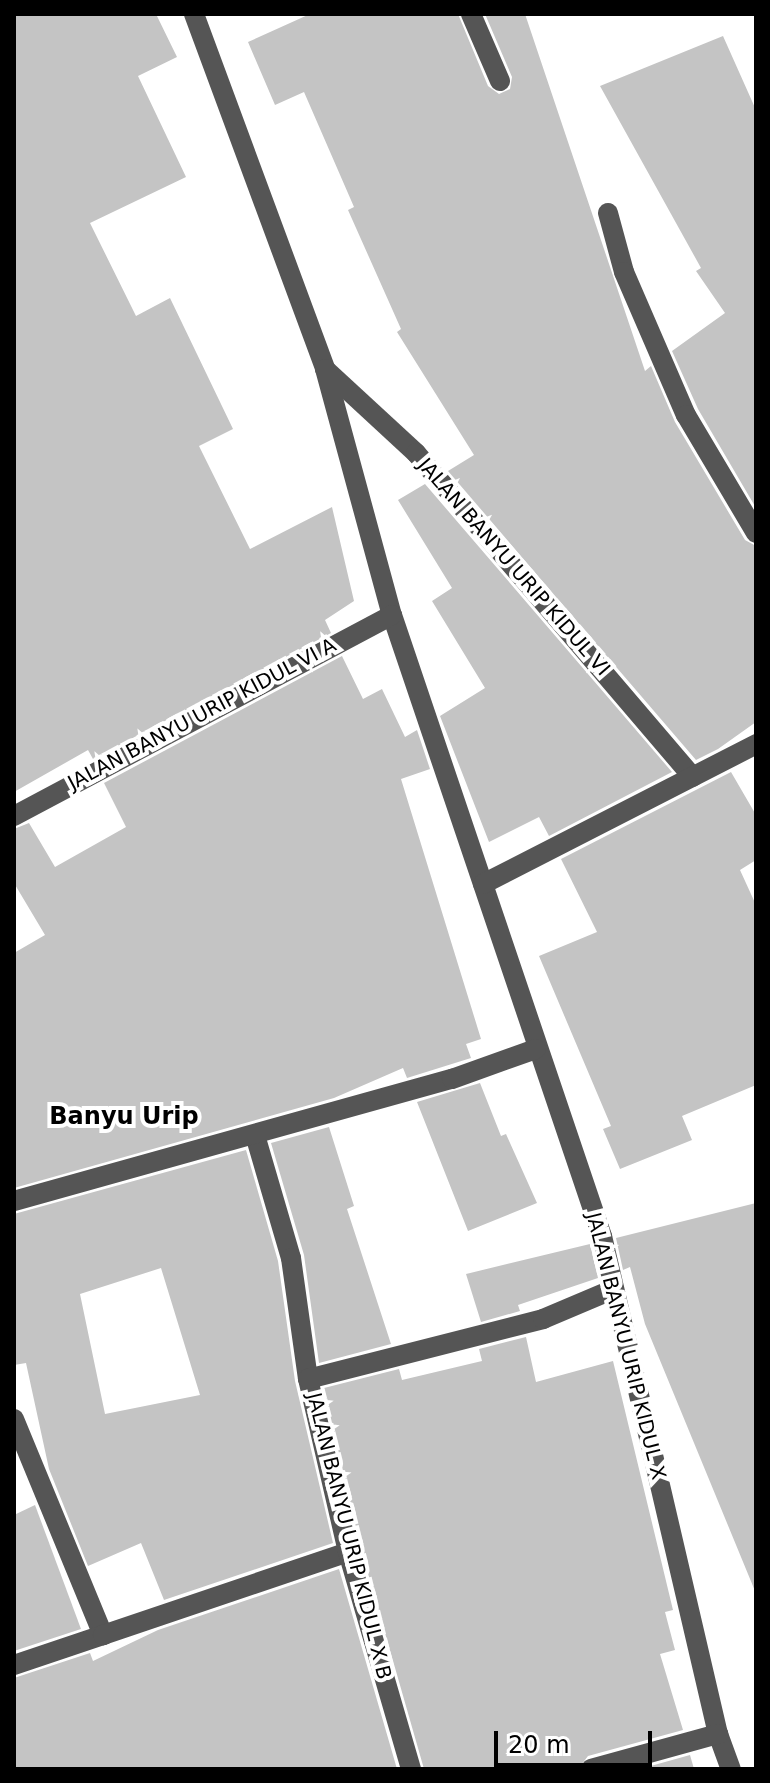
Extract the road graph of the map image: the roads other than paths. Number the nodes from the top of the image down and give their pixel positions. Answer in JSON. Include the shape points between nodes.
{"nodes":[{"id":1,"x":194,"y":14,"type":"edge"},
{"id":2,"x":471,"y":14,"type":"edge"},
{"id":3,"x":500,"y":81,"type":"dead end"},
{"id":4,"x":608,"y":213,"type":"dead end"},
{"id":5,"x":325,"y":369,"type":"junction"},
{"id":6,"x":756,"y":533,"type":"edge"},
{"id":7,"x":392,"y":615,"type":"junction"},
{"id":8,"x":753,"y":752,"type":"edge"},
{"id":9,"x":693,"y":777,"type":"junction"},
{"id":10,"x":14,"y":816,"type":"edge"},
{"id":11,"x":483,"y":884,"type":"junction"},
{"id":12,"x":536,"y":1049,"type":"junction"},
{"id":13,"x":255,"y":1135,"type":"junction"},
{"id":14,"x":14,"y":1201,"type":"edge"},
{"id":15,"x":614,"y":1289,"type":"junction"},
{"id":16,"x":308,"y":1379,"type":"junction"},
{"id":17,"x":14,"y":1419,"type":"edge"},
{"id":18,"x":348,"y":1552,"type":"junction"},
{"id":19,"x":103,"y":1635,"type":"junction"},
{"id":20,"x":14,"y":1665,"type":"edge"},
{"id":21,"x":718,"y":1734,"type":"junction"},
{"id":22,"x":411,"y":1769,"type":"edge"},
{"id":23,"x":591,"y":1769,"type":"edge"},
{"id":24,"x":731,"y":1769,"type":"edge"}],
"edges":[{"from":1,"to":5,"type":"street","name":"JALAN BANYU URIP KIDUL VI"},
{"from":2,"to":3,"type":"street"},
{"from":4,"to":6,"type":"street","via":[[624,272],[686,415]]},
{"from":5,"to":7,"type":"street","name":"JALAN BANYU URIP KIDUL VI"},
{"from":5,"to":9,"type":"street","name":"JALAN BANYU URIP KIDUL VI","via":[[416,453]]},
{"from":7,"to":10,"type":"street","name":"JALAN BANYU URIP KIDUL VI A"},
{"from":7,"to":11,"type":"street","name":"JALAN BANYU URIP KIDUL VI"},
{"from":8,"to":9,"type":"street"},
{"from":9,"to":11,"type":"street"},
{"from":11,"to":12,"type":"street","name":"JALAN BANYU URIP KIDUL X"},
{"from":12,"to":13,"type":"street","via":[[452,1079]]},
{"from":12,"to":15,"type":"street","name":"JALAN BANYU URIP KIDUL X","via":[[602,1236]]},
{"from":13,"to":14,"type":"street"},
{"from":13,"to":16,"type":"street","via":[[291,1258]]},
{"from":15,"to":16,"type":"street","name":"JALAN BANYU URIP KIDUL X B","via":[[543,1319]]},
{"from":15,"to":21,"type":"street","name":"JALAN BANYU URIP KIDUL X"},
{"from":16,"to":18,"type":"street","name":"JALAN BANYU URIP KIDUL X B"},
{"from":17,"to":19,"type":"street"},
{"from":18,"to":19,"type":"street"},
{"from":18,"to":22,"type":"street","name":"JALAN BANYU URIP KIDUL X B"},
{"from":19,"to":20,"type":"street"},
{"from":21,"to":23,"type":"street"},
{"from":21,"to":24,"type":"street","name":"JALAN BANYU URIP KIDUL X"}]}
